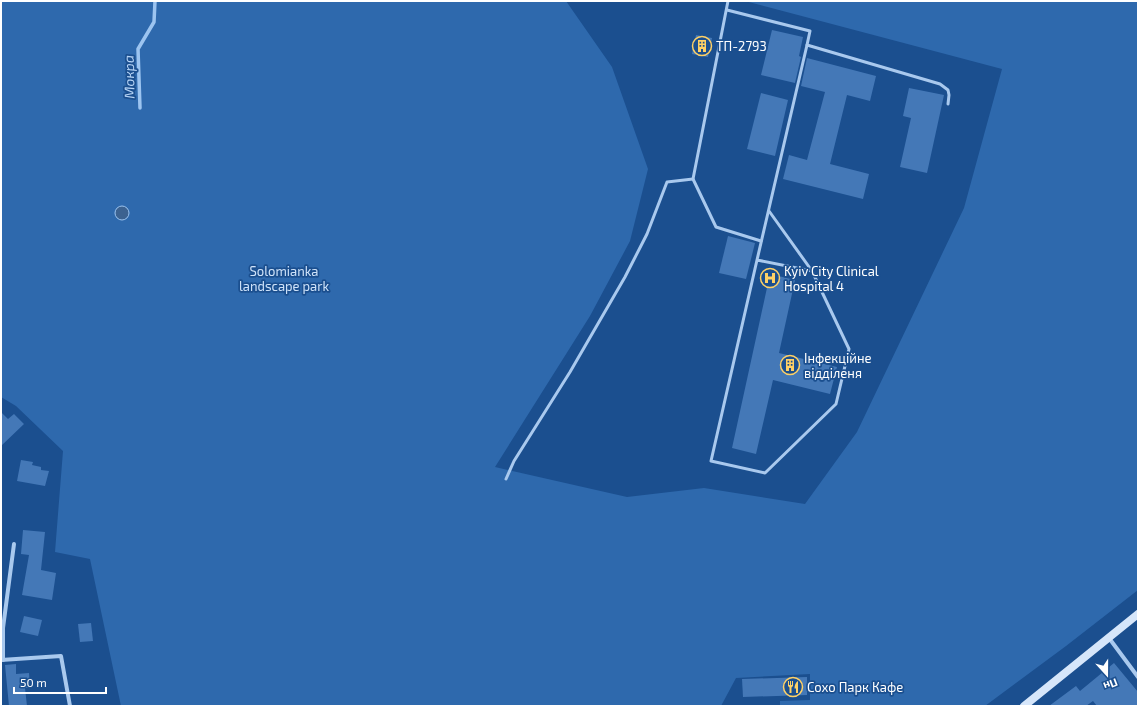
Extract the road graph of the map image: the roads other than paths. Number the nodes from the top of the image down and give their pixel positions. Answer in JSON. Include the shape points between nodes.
{"nodes":[{"id":1,"x":722,"y":1,"type":"edge"},
{"id":2,"x":728,"y":2,"type":"edge"},
{"id":3,"x":727,"y":10,"type":"junction"},
{"id":4,"x":807,"y":45,"type":"junction"},
{"id":5,"x":948,"y":104,"type":"dead end"},
{"id":6,"x":693,"y":180,"type":"junction"},
{"id":7,"x":769,"y":210,"type":"junction"},
{"id":8,"x":762,"y":241,"type":"junction"},
{"id":9,"x":757,"y":260,"type":"junction"},
{"id":10,"x":812,"y":271,"type":"junction"},
{"id":11,"x":506,"y":479,"type":"dead end"},
{"id":12,"x":14,"y":544,"type":"dead end"},
{"id":13,"x":1138,"y":614,"type":"edge"},
{"id":14,"x":1109,"y":638,"type":"junction"},
{"id":15,"x":2,"y":660,"type":"edge"},
{"id":16,"x":1138,"y":677,"type":"edge"},
{"id":17,"x":70,"y":706,"type":"edge"},
{"id":18,"x":1024,"y":706,"type":"edge"}],
"edges":[{"from":1,"to":2,"type":"lane"},
{"from":2,"to":3,"type":"lane"},
{"from":3,"to":4,"type":"lane","via":[[810,31]]},
{"from":3,"to":6,"type":"lane"},
{"from":4,"to":5,"type":"lane","via":[[940,84],[948,90]]},
{"from":4,"to":7,"type":"lane"},
{"from":6,"to":8,"type":"lane","via":[[716,227]]},
{"from":6,"to":11,"type":"lane","via":[[667,182],[647,234],[625,277],[514,461]]},
{"from":7,"to":8,"type":"lane"},
{"from":7,"to":10,"type":"lane"},
{"from":8,"to":9,"type":"lane"},
{"from":9,"to":10,"type":"lane"},
{"from":9,"to":10,"type":"lane","via":[[711,461],[766,473],[836,404],[849,349]]},
{"from":12,"to":15,"type":"street","via":[[3,628]]},
{"from":13,"to":14,"type":"street"},
{"from":14,"to":16,"type":"street"},
{"from":14,"to":18,"type":"street"},
{"from":15,"to":17,"type":"street","via":[[61,656]]}]}
